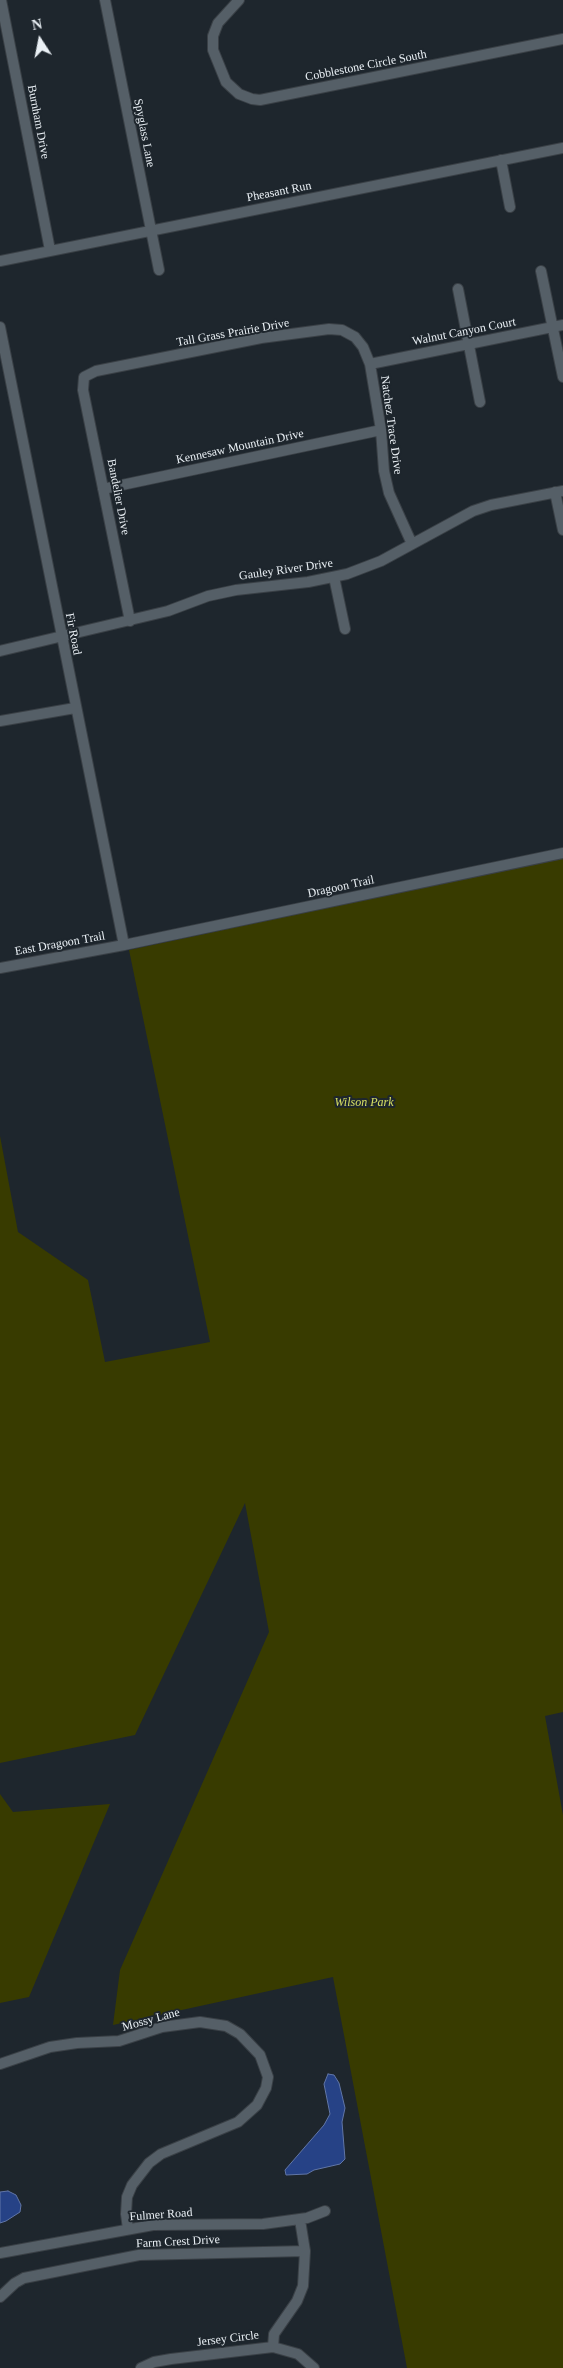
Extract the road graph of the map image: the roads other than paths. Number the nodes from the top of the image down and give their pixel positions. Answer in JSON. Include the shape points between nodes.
{"nodes":[{"id":1,"x":1,"y":0,"type":"edge"},
{"id":2,"x":105,"y":0,"type":"edge"},
{"id":3,"x":239,"y":0,"type":"edge"},
{"id":4,"x":563,"y":39,"type":"edge"},
{"id":5,"x":563,"y":148,"type":"edge"},
{"id":6,"x":501,"y":160,"type":"junction"},
{"id":7,"x":510,"y":207,"type":"dead end"},
{"id":8,"x":150,"y":230,"type":"junction"},
{"id":9,"x":50,"y":250,"type":"junction"},
{"id":10,"x":0,"y":261,"type":"edge"},
{"id":11,"x":159,"y":270,"type":"dead end"},
{"id":12,"x":541,"y":271,"type":"dead end"},
{"id":13,"x":458,"y":289,"type":"dead end"},
{"id":14,"x":558,"y":326,"type":"edge"},
{"id":15,"x":0,"y":327,"type":"edge"},
{"id":16,"x":469,"y":344,"type":"junction"},
{"id":17,"x":370,"y":364,"type":"junction"},
{"id":18,"x":84,"y":377,"type":"joint"},
{"id":19,"x":563,"y":377,"type":"edge"},
{"id":20,"x":480,"y":402,"type":"dead end"},
{"id":21,"x":381,"y":430,"type":"junction"},
{"id":22,"x":103,"y":489,"type":"junction"},
{"id":23,"x":559,"y":491,"type":"edge"},
{"id":24,"x":563,"y":530,"type":"edge"},
{"id":25,"x":412,"y":544,"type":"junction"},
{"id":26,"x":334,"y":577,"type":"junction"},
{"id":27,"x":130,"y":621,"type":"junction"},
{"id":28,"x":345,"y":629,"type":"dead end"},
{"id":29,"x":61,"y":636,"type":"junction"},
{"id":30,"x":0,"y":651,"type":"edge"},
{"id":31,"x":76,"y":708,"type":"junction"},
{"id":32,"x":0,"y":721,"type":"edge"},
{"id":33,"x":563,"y":853,"type":"edge"},
{"id":34,"x":124,"y":945,"type":"junction"},
{"id":35,"x":0,"y":968,"type":"edge"},
{"id":36,"x":0,"y":2064,"type":"edge"},
{"id":37,"x":324,"y":2212,"type":"dead end"},
{"id":38,"x":300,"y":2220,"type":"junction"},
{"id":39,"x":128,"y":2229,"type":"junction"},
{"id":40,"x":305,"y":2251,"type":"junction"},
{"id":41,"x":0,"y":2253,"type":"edge"},
{"id":42,"x":0,"y":2296,"type":"edge"},
{"id":43,"x":273,"y":2347,"type":"junction"},
{"id":44,"x":141,"y":2368,"type":"edge"},
{"id":45,"x":314,"y":2368,"type":"edge"}],
"edges":[{"from":1,"to":9,"type":"street","name":"Burnham Drive"},
{"from":2,"to":8,"type":"street","name":"Spyglass Lane"},
{"from":3,"to":4,"type":"street","name":"Cobblestone Circle South","via":[[218,23],[213,36],[213,50],[226,82],[239,94],[260,100]]},
{"from":5,"to":6,"type":"street","name":"Pheasant Run"},
{"from":6,"to":7,"type":"street"},
{"from":6,"to":8,"type":"street","name":"Pheasant Run"},
{"from":8,"to":9,"type":"street","name":"Pheasant Run"},
{"from":8,"to":11,"type":"street","name":"Spyglass Lane"},
{"from":9,"to":10,"type":"street","name":"Pheasant Run"},
{"from":12,"to":14,"type":"street"},
{"from":13,"to":16,"type":"street"},
{"from":14,"to":16,"type":"street","name":"Walnut Canyon Court"},
{"from":14,"to":19,"type":"street"},
{"from":15,"to":29,"type":"street","name":"Fir Road"},
{"from":16,"to":17,"type":"street","name":"Walnut Canyon Court"},
{"from":16,"to":20,"type":"street"},
{"from":17,"to":18,"type":"street","name":"Tall Grass Prairie Drive","via":[[364,347],[355,337],[342,330],[328,329],[251,340],[96,371]]},
{"from":17,"to":21,"type":"street","name":"Natchez Trace Drive"},
{"from":18,"to":22,"type":"street","name":"Bandelier Drive","via":[[83,390]]},
{"from":21,"to":22,"type":"street","name":"Kennesaw Mountain Drive"},
{"from":21,"to":25,"type":"street","name":"Natchez Trace Drive","via":[[384,471]]},
{"from":22,"to":27,"type":"street","name":"Bandelier Drive"},
{"from":23,"to":24,"type":"street"},
{"from":23,"to":25,"type":"street","name":"Gauley River Drive","via":[[490,505],[440,527]]},
{"from":25,"to":26,"type":"street","name":"Gauley River Drive","via":[[381,561]]},
{"from":26,"to":27,"type":"street","name":"Gauley River Drive","via":[[236,590]]},
{"from":26,"to":28,"type":"street"},
{"from":27,"to":29,"type":"street","name":"Gauley River Drive"},
{"from":29,"to":30,"type":"street","name":"Gauley River Drive"},
{"from":29,"to":31,"type":"street","name":"Fir Road"},
{"from":31,"to":32,"type":"street"},
{"from":31,"to":34,"type":"street","name":"Fir Road"},
{"from":33,"to":34,"type":"street","name":"Dragoon Trail"},
{"from":34,"to":35,"type":"street","name":"East Dragoon Trail"},
{"from":36,"to":39,"type":"street","name":"Mossy Lane","via":[[50,2047],[119,2041],[162,2027],[200,2022],[226,2026],[240,2034],[260,2056],[268,2077],[257,2105],[226,2128],[161,2154],[149,2163],[127,2197]]},
{"from":37,"to":38,"type":"street","name":"Fulmer Road"},
{"from":38,"to":39,"type":"street","name":"Fulmer Road"},
{"from":38,"to":40,"type":"street"},
{"from":39,"to":41,"type":"street","name":"Fulmer Road"},
{"from":40,"to":42,"type":"street","name":"Farm Crest Drive","via":[[140,2255],[24,2278]]},
{"from":40,"to":43,"type":"street","via":[[304,2286],[274,2334]]},
{"from":43,"to":44,"type":"street","name":"Jersey Circle","via":[[171,2359]]},
{"from":43,"to":45,"type":"street","name":"Jersey Circle","via":[[298,2354]]}]}
